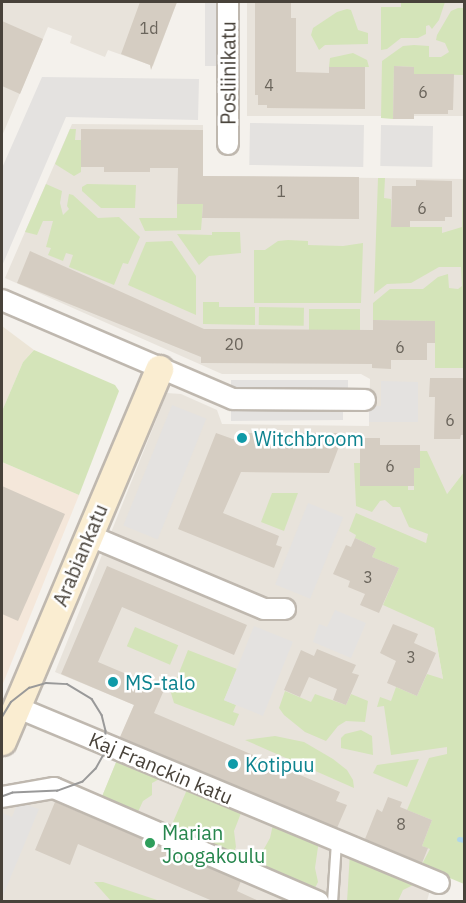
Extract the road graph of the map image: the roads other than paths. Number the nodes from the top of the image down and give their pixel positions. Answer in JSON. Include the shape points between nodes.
{"nodes":[{"id":1,"x":228,"y":2,"type":"edge"},
{"id":2,"x":228,"y":144,"type":"dead end"},
{"id":3,"x":2,"y":300,"type":"edge"},
{"id":4,"x":159,"y":369,"type":"junction"},
{"id":5,"x":365,"y":400,"type":"dead end"},
{"id":6,"x":88,"y":535,"type":"junction"},
{"id":7,"x":285,"y":609,"type":"dead end"},
{"id":8,"x":16,"y":707,"type":"junction"},
{"id":9,"x":2,"y":741,"type":"edge"},
{"id":10,"x":2,"y":797,"type":"edge"},
{"id":11,"x":336,"y":841,"type":"junction"},
{"id":12,"x":439,"y":883,"type":"dead end"},
{"id":13,"x":319,"y":902,"type":"edge"},
{"id":14,"x":332,"y":902,"type":"edge"}],
"edges":[{"from":1,"to":2,"type":"street","name":"Posliinikatu"},
{"from":3,"to":4,"type":"street"},
{"from":4,"to":5,"type":"street","via":[[233,399]]},
{"from":4,"to":6,"type":"street","name":"Arabiankatu"},
{"from":6,"to":7,"type":"street","via":[[264,609]]},
{"from":6,"to":8,"type":"street","name":"Arabiankatu"},
{"from":8,"to":9,"type":"street","name":"Arabiankatu"},
{"from":8,"to":11,"type":"street","name":"Kaj Franckin katu"},
{"from":10,"to":13,"type":"street","via":[[54,788]]},
{"from":11,"to":12,"type":"street","name":"Kaj Franckin katu"},
{"from":11,"to":14,"type":"lane"}]}
